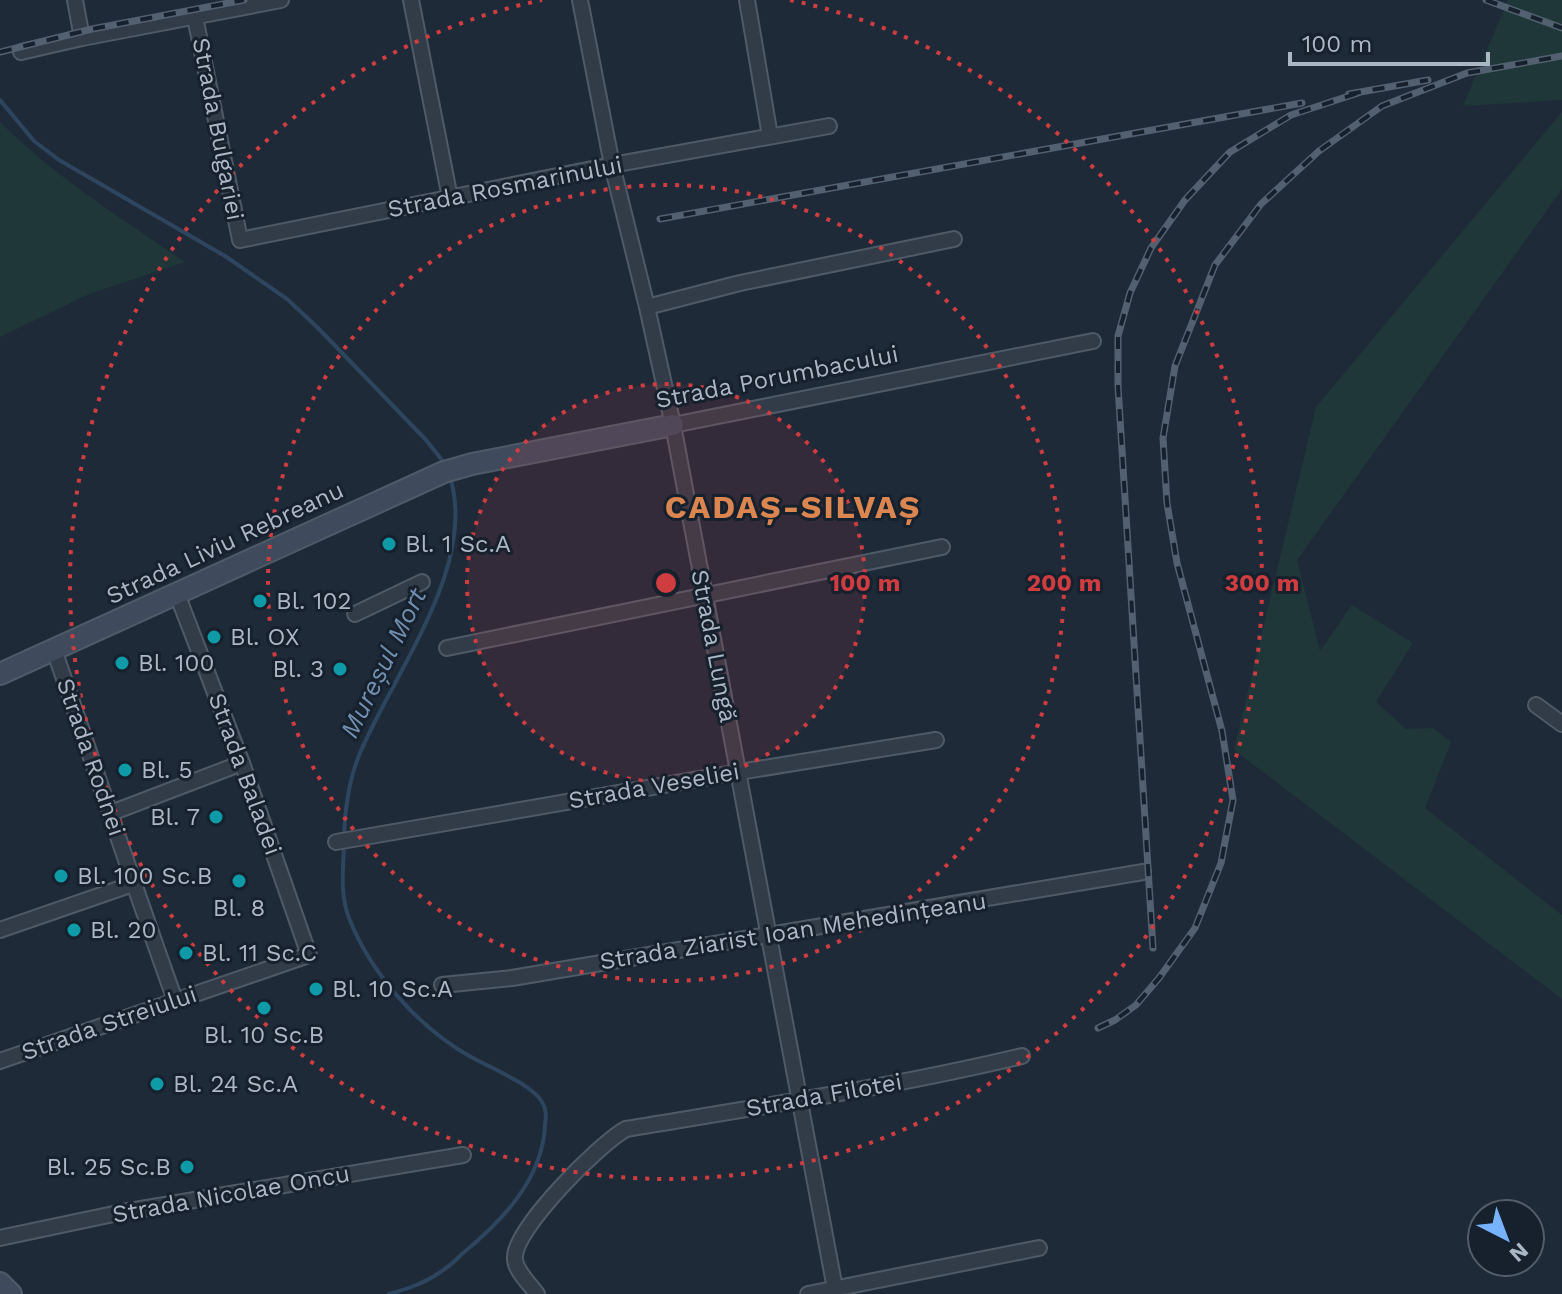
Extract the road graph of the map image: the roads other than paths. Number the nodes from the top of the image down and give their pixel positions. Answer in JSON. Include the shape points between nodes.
{"nodes":[{"id":1,"x":75,"y":0,"type":"edge"},
{"id":2,"x":281,"y":0,"type":"edge"},
{"id":3,"x":411,"y":0,"type":"edge"},
{"id":4,"x":580,"y":0,"type":"edge"},
{"id":5,"x":747,"y":0,"type":"edge"},
{"id":6,"x":242,"y":4,"type":"edge"},
{"id":7,"x":195,"y":17,"type":"junction"},
{"id":8,"x":82,"y":38,"type":"junction"},
{"id":9,"x":21,"y":52,"type":"dead end"},
{"id":10,"x":829,"y":126,"type":"dead end"},
{"id":11,"x":770,"y":136,"type":"junction"},
{"id":12,"x":612,"y":165,"type":"junction"},
{"id":13,"x":450,"y":198,"type":"junction"},
{"id":14,"x":954,"y":239,"type":"dead end"},
{"id":15,"x":240,"y":240,"type":"joint"},
{"id":16,"x":647,"y":307,"type":"junction"},
{"id":17,"x":1093,"y":341,"type":"dead end"},
{"id":18,"x":673,"y":425,"type":"junction"},
{"id":19,"x":472,"y":464,"type":"joint"},
{"id":20,"x":942,"y":547,"type":"dead end"},
{"id":21,"x":422,"y":582,"type":"dead end"},
{"id":22,"x":177,"y":594,"type":"junction"},
{"id":23,"x":704,"y":595,"type":"junction"},
{"id":24,"x":355,"y":614,"type":"dead end"},
{"id":25,"x":447,"y":648,"type":"dead end"},
{"id":26,"x":54,"y":650,"type":"junction"},
{"id":27,"x":0,"y":674,"type":"edge"},
{"id":28,"x":1536,"y":705,"type":"dead end"},
{"id":29,"x":1562,"y":724,"type":"edge"},
{"id":30,"x":936,"y":740,"type":"dead end"},
{"id":31,"x":242,"y":763,"type":"junction"},
{"id":32,"x":739,"y":772,"type":"junction"},
{"id":33,"x":111,"y":813,"type":"junction"},
{"id":34,"x":336,"y":842,"type":"dead end"},
{"id":35,"x":1143,"y":872,"type":"dead end"},
{"id":36,"x":133,"y":884,"type":"junction"},
{"id":37,"x":0,"y":930,"type":"edge"},
{"id":38,"x":769,"y":935,"type":"junction"},
{"id":39,"x":309,"y":955,"type":"joint"},
{"id":40,"x":442,"y":985,"type":"dead end"},
{"id":41,"x":175,"y":1000,"type":"junction"},
{"id":42,"x":1022,"y":1056,"type":"dead end"},
{"id":43,"x":0,"y":1061,"type":"edge"},
{"id":44,"x":801,"y":1099,"type":"junction"},
{"id":45,"x":463,"y":1155,"type":"dead end"},
{"id":46,"x":0,"y":1238,"type":"edge"},
{"id":47,"x":1039,"y":1248,"type":"dead end"},
{"id":48,"x":0,"y":1283,"type":"edge"},
{"id":49,"x":835,"y":1291,"type":"edge"},
{"id":50,"x":11,"y":1294,"type":"edge"},
{"id":51,"x":537,"y":1294,"type":"edge"},
{"id":52,"x":808,"y":1294,"type":"edge"}],
"edges":[{"from":1,"to":8,"type":"street"},
{"from":2,"to":6,"type":"street"},
{"from":3,"to":13,"type":"street"},
{"from":4,"to":12,"type":"street","name":"Strada Lungă"},
{"from":5,"to":11,"type":"street"},
{"from":6,"to":7,"type":"street"},
{"from":7,"to":8,"type":"street"},
{"from":7,"to":15,"type":"street","name":"Strada Bulgariei"},
{"from":8,"to":9,"type":"street"},
{"from":10,"to":11,"type":"street","name":"Strada Rosmarinului"},
{"from":11,"to":12,"type":"street","name":"Strada Rosmarinului"},
{"from":12,"to":13,"type":"street","name":"Strada Rosmarinului"},
{"from":12,"to":16,"type":"street","name":"Strada Lungă"},
{"from":13,"to":15,"type":"street","name":"Strada Rosmarinului"},
{"from":14,"to":16,"type":"street"},
{"from":16,"to":18,"type":"street","name":"Strada Lungă"},
{"from":17,"to":18,"type":"street","name":"Strada Porumbacului"},
{"from":18,"to":19,"type":"street","name":"Strada Porumbacului"},
{"from":18,"to":23,"type":"street","name":"Strada Lungă"},
{"from":19,"to":22,"type":"street","name":"Strada Liviu Rebreanu"},
{"from":20,"to":23,"type":"street"},
{"from":21,"to":24,"type":"street"},
{"from":22,"to":26,"type":"street","name":"Strada Liviu Rebreanu"},
{"from":22,"to":31,"type":"street","name":"Strada Baladei"},
{"from":23,"to":25,"type":"street"},
{"from":23,"to":32,"type":"street","name":"Strada Lungă"},
{"from":26,"to":27,"type":"street","name":"Strada Liviu Rebreanu"},
{"from":26,"to":33,"type":"street","name":"Strada Rodnei"},
{"from":28,"to":29,"type":"street"},
{"from":30,"to":32,"type":"street","name":"Strada Veseliei"},
{"from":31,"to":33,"type":"street"},
{"from":31,"to":39,"type":"street","name":"Strada Baladei"},
{"from":32,"to":34,"type":"street","name":"Strada Veseliei"},
{"from":32,"to":38,"type":"street","name":"Strada Lungă"},
{"from":33,"to":36,"type":"street","name":"Strada Rodnei"},
{"from":35,"to":38,"type":"street","name":"Strada Ziarist Ioan Mehedințeanu"},
{"from":36,"to":37,"type":"street"},
{"from":36,"to":41,"type":"street","name":"Strada Rodnei"},
{"from":38,"to":40,"type":"street","name":"Strada Ziarist Ioan Mehedințeanu"},
{"from":38,"to":44,"type":"street","name":"Strada Lungă"},
{"from":39,"to":41,"type":"street","name":"Strada Streiului"},
{"from":41,"to":43,"type":"street","name":"Strada Streiului"},
{"from":42,"to":44,"type":"street","name":"Strada Filotei"},
{"from":44,"to":49,"type":"street","name":"Strada Lungă"},
{"from":44,"to":51,"type":"street","name":"Strada Filotei","via":[[626,1129],[606,1142],[576,1170],[522,1238],[514,1258]]},
{"from":45,"to":46,"type":"street","name":"Strada Nicolae Oncu"},
{"from":47,"to":49,"type":"street"},
{"from":48,"to":50,"type":"street"},
{"from":49,"to":52,"type":"street"}]}
